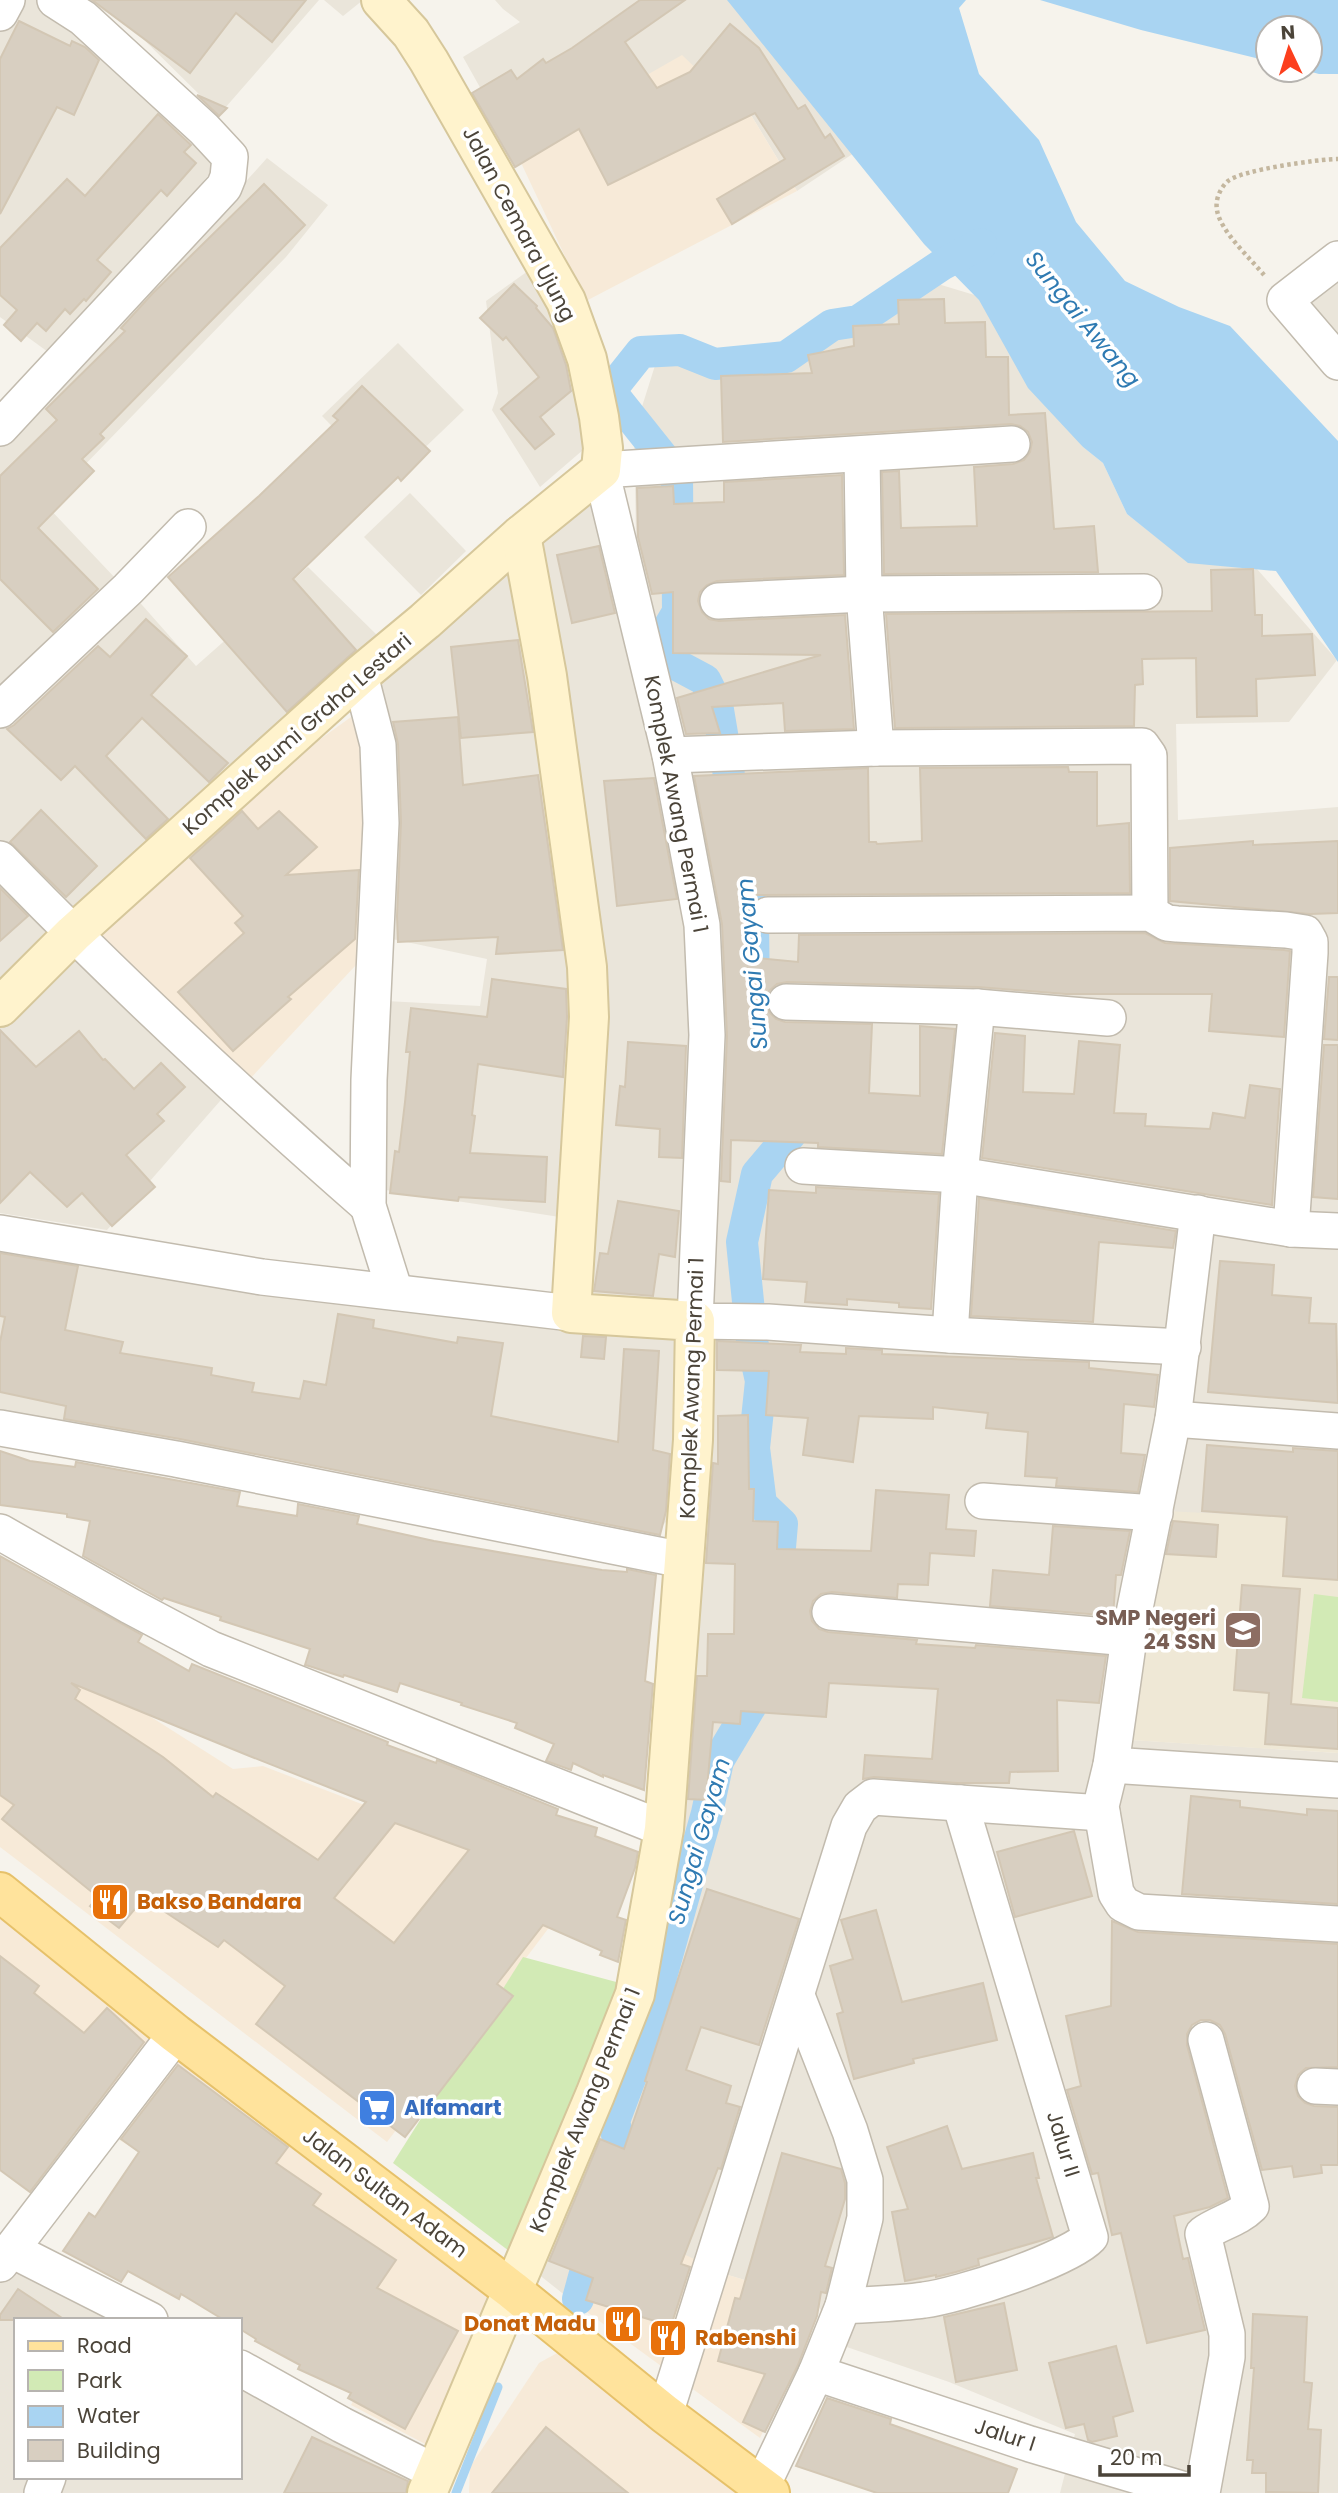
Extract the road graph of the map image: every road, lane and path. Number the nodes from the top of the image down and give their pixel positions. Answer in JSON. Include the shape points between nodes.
{"nodes":[{"id":1,"x":7,"y":0,"type":"edge"},
{"id":2,"x":55,"y":0,"type":"edge"},
{"id":3,"x":381,"y":0,"type":"edge"},
{"id":4,"x":0,"y":13,"type":"edge"},
{"id":5,"x":1338,"y":159,"type":"edge"},
{"id":6,"x":1338,"y":259,"type":"edge"},
{"id":7,"x":1285,"y":300,"type":"junction"},
{"id":8,"x":1338,"y":362,"type":"edge"},
{"id":9,"x":0,"y":428,"type":"edge"},
{"id":10,"x":1012,"y":444,"type":"dead end"},
{"id":11,"x":862,"y":454,"type":"junction"},
{"id":12,"x":601,"y":470,"type":"junction"},
{"id":13,"x":188,"y":527,"type":"dead end"},
{"id":14,"x":521,"y":535,"type":"junction"},
{"id":15,"x":1144,"y":592,"type":"dead end"},
{"id":16,"x":863,"y":594,"type":"junction"},
{"id":17,"x":718,"y":601,"type":"dead end"},
{"id":18,"x":360,"y":674,"type":"junction"},
{"id":19,"x":0,"y":710,"type":"edge"},
{"id":20,"x":876,"y":748,"type":"junction"},
{"id":21,"x":670,"y":755,"type":"junction"},
{"id":22,"x":0,"y":859,"type":"edge"},
{"id":23,"x":1150,"y":912,"type":"junction"},
{"id":24,"x":768,"y":915,"type":"dead end"},
{"id":25,"x":73,"y":934,"type":"junction"},
{"id":26,"x":786,"y":1002,"type":"dead end"},
{"id":27,"x":0,"y":1007,"type":"edge"},
{"id":28,"x":978,"y":1007,"type":"junction"},
{"id":29,"x":1108,"y":1018,"type":"dead end"},
{"id":30,"x":803,"y":1166,"type":"dead end"},
{"id":31,"x":960,"y":1175,"type":"junction"},
{"id":32,"x":368,"y":1206,"type":"junction"},
{"id":33,"x":1198,"y":1213,"type":"junction"},
{"id":34,"x":1291,"y":1229,"type":"junction"},
{"id":35,"x":1338,"y":1231,"type":"edge"},
{"id":36,"x":0,"y":1233,"type":"edge"},
{"id":37,"x":395,"y":1292,"type":"junction"},
{"id":38,"x":571,"y":1313,"type":"junction"},
{"id":39,"x":695,"y":1321,"type":"junction"},
{"id":40,"x":950,"y":1335,"type":"junction"},
{"id":41,"x":1183,"y":1347,"type":"junction"},
{"id":42,"x":1173,"y":1419,"type":"junction"},
{"id":43,"x":0,"y":1428,"type":"edge"},
{"id":44,"x":1338,"y":1430,"type":"edge"},
{"id":45,"x":983,"y":1501,"type":"dead end"},
{"id":46,"x":1155,"y":1513,"type":"junction"},
{"id":47,"x":0,"y":1532,"type":"edge"},
{"id":48,"x":683,"y":1560,"type":"junction"},
{"id":49,"x":830,"y":1612,"type":"dead end"},
{"id":50,"x":1129,"y":1638,"type":"junction"},
{"id":51,"x":1111,"y":1765,"type":"junction"},
{"id":52,"x":1338,"y":1780,"type":"edge"},
{"id":53,"x":960,"y":1802,"type":"junction"},
{"id":54,"x":1102,"y":1813,"type":"junction"},
{"id":55,"x":664,"y":1829,"type":"junction"},
{"id":56,"x":0,"y":1893,"type":"edge"},
{"id":57,"x":1338,"y":1924,"type":"edge"},
{"id":58,"x":797,"y":1996,"type":"junction"},
{"id":59,"x":176,"y":2034,"type":"junction"},
{"id":60,"x":1206,"y":2040,"type":"dead end"},
{"id":61,"x":6,"y":2257,"type":"edge"},
{"id":62,"x":512,"y":2290,"type":"junction"},
{"id":63,"x":843,"y":2306,"type":"junction"},
{"id":64,"x":145,"y":2318,"type":"edge"},
{"id":65,"x":242,"y":2369,"type":"edge"},
{"id":66,"x":816,"y":2373,"type":"junction"},
{"id":67,"x":665,"y":2414,"type":"junction"},
{"id":68,"x":431,"y":2482,"type":"edge"},
{"id":69,"x":766,"y":2490,"type":"edge"},
{"id":70,"x":1195,"y":2493,"type":"edge"},
{"id":71,"x":1202,"y":2493,"type":"edge"}],
"edges":[{"from":1,"to":4,"type":"street"},
{"from":2,"to":9,"type":"street","via":[[83,18],[205,129],[230,157],[228,177],[224,187]]},
{"from":3,"to":12,"type":"street","name":"Jalan Cemara Ujung","via":[[429,61],[566,302],[587,359],[603,448]]},
{"from":5,"to":7,"type":"path","via":[[1247,173],[1229,180],[1219,192],[1216,208],[1220,219]]},
{"from":6,"to":7,"type":"street"},
{"from":7,"to":8,"type":"street"},
{"from":10,"to":11,"type":"street"},
{"from":11,"to":12,"type":"street"},
{"from":11,"to":16,"type":"street"},
{"from":12,"to":14,"type":"street","name":"Komplek Bumi Graha Lestari"},
{"from":12,"to":21,"type":"street","name":"Komplek Awang Permai 1"},
{"from":13,"to":19,"type":"street"},
{"from":14,"to":18,"type":"street","name":"Komplek Bumi Graha Lestari"},
{"from":14,"to":38,"type":"street","via":[[547,676],[587,967],[589,1017]]},
{"from":15,"to":16,"type":"street"},
{"from":16,"to":17,"type":"street"},
{"from":16,"to":20,"type":"street"},
{"from":18,"to":25,"type":"street","name":"Komplek Bumi Graha Lestari"},
{"from":18,"to":32,"type":"street","via":[[378,745],[381,823]]},
{"from":20,"to":21,"type":"street"},
{"from":20,"to":23,"type":"street","via":[[1142,746],[1149,756]]},
{"from":21,"to":39,"type":"street","name":"Komplek Awang Permai 1","via":[[702,925],[707,1035]]},
{"from":22,"to":25,"type":"street"},
{"from":23,"to":24,"type":"street"},
{"from":23,"to":34,"type":"street","via":[[1167,923],[1305,933],[1310,942]]},
{"from":25,"to":27,"type":"street","name":"Komplek Bumi Graha Lestari"},
{"from":25,"to":32,"type":"street"},
{"from":26,"to":28,"type":"street"},
{"from":28,"to":29,"type":"street"},
{"from":28,"to":31,"type":"street"},
{"from":30,"to":31,"type":"street"},
{"from":31,"to":33,"type":"street"},
{"from":31,"to":40,"type":"street"},
{"from":32,"to":37,"type":"street"},
{"from":33,"to":34,"type":"street"},
{"from":33,"to":41,"type":"street"},
{"from":34,"to":35,"type":"street"},
{"from":36,"to":37,"type":"street","via":[[262,1277]]},
{"from":37,"to":38,"type":"street"},
{"from":38,"to":39,"type":"street"},
{"from":39,"to":40,"type":"street"},
{"from":39,"to":48,"type":"street","name":"Komplek Awang Permai 1","via":[[693,1440]]},
{"from":40,"to":41,"type":"street"},
{"from":41,"to":42,"type":"street"},
{"from":42,"to":44,"type":"street"},
{"from":42,"to":46,"type":"street"},
{"from":43,"to":48,"type":"street"},
{"from":45,"to":46,"type":"street"},
{"from":46,"to":50,"type":"street"},
{"from":47,"to":55,"type":"street","via":[[211,1649]]},
{"from":48,"to":55,"type":"street","name":"Komplek Awang Permai 1"},
{"from":49,"to":50,"type":"street"},
{"from":50,"to":51,"type":"street"},
{"from":51,"to":52,"type":"street"},
{"from":51,"to":54,"type":"street"},
{"from":53,"to":54,"type":"street"},
{"from":53,"to":58,"type":"street","via":[[873,1797],[860,1807],[849,1826]]},
{"from":53,"to":63,"type":"street","name":"Jalur II","via":[[1090,2237],[1067,2254],[926,2300]]},
{"from":54,"to":57,"type":"street","via":[[1116,1894],[1123,1904],[1139,1912]]},
{"from":55,"to":62,"type":"street","name":"Komplek Awang Permai 1","via":[[635,1994]]},
{"from":56,"to":59,"type":"main road","name":"Jalan Sultan Adam"},
{"from":58,"to":63,"type":"street","via":[[865,2180],[865,2218]]},
{"from":58,"to":67,"type":"street"},
{"from":59,"to":61,"type":"street"},
{"from":59,"to":62,"type":"main road","name":"Jalan Sultan Adam"},
{"from":60,"to":71,"type":"street","via":[[1251,2206],[1203,2234],[1227,2334],[1227,2357]]},
{"from":61,"to":64,"type":"street"},
{"from":62,"to":67,"type":"main road","name":"Jalan Sultan Adam"},
{"from":62,"to":68,"type":"street","name":"Komplek Awang Permai 1"},
{"from":63,"to":66,"type":"street"},
{"from":65,"to":68,"type":"street"},
{"from":66,"to":69,"type":"street"},
{"from":66,"to":70,"type":"street","name":"Jalur I"},
{"from":67,"to":69,"type":"main road","name":"Jalan Sultan Adam"}]}
